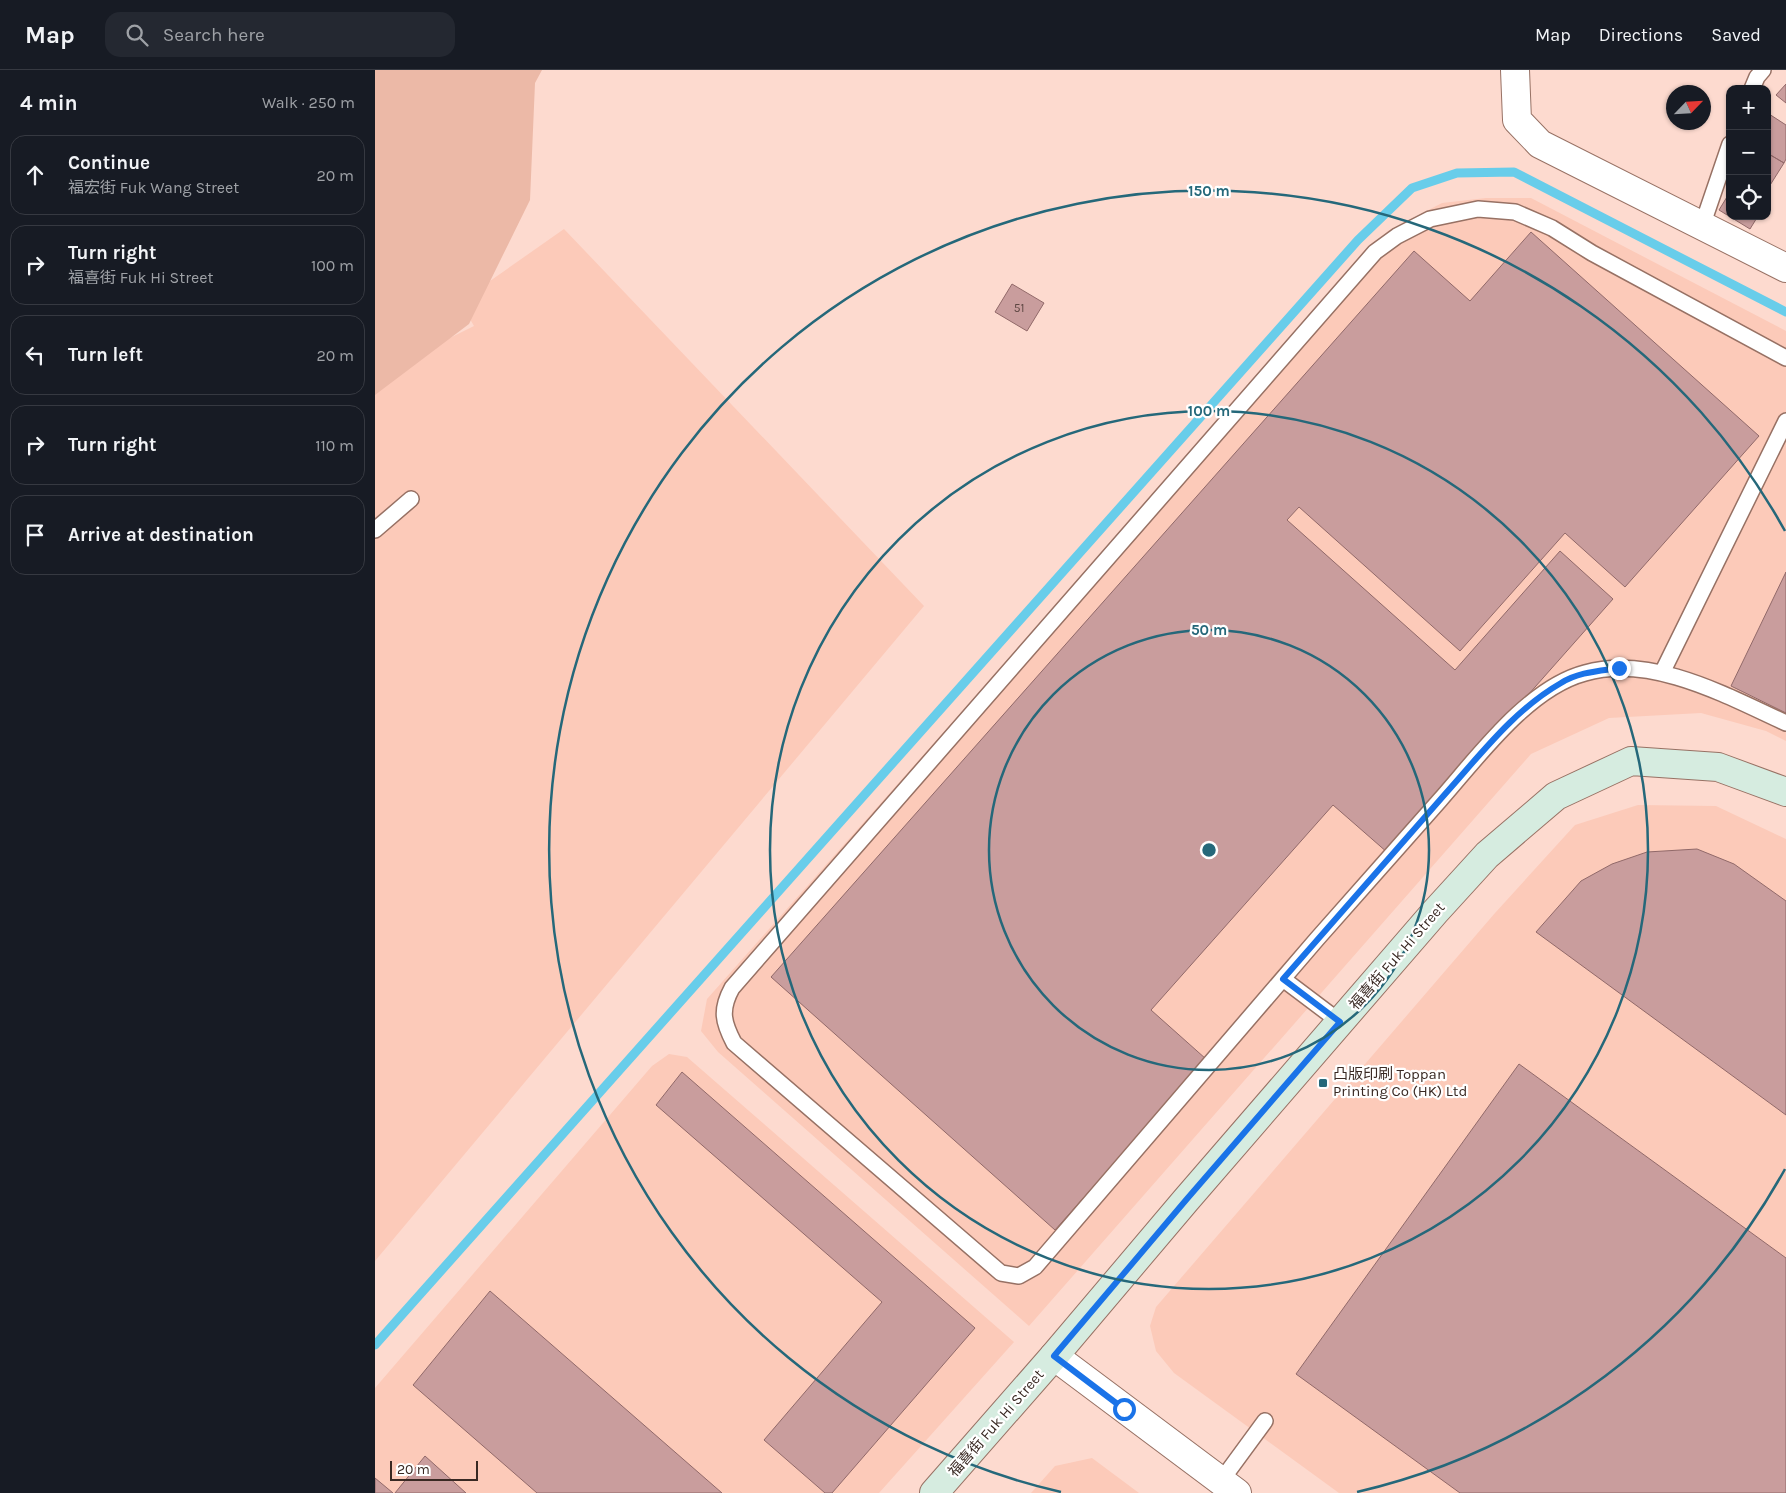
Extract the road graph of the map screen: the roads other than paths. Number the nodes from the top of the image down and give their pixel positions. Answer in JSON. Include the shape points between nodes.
{"nodes":[{"id":1,"x":1515,"y":70,"type":"edge"},
{"id":2,"x":1763,"y":70,"type":"edge"},
{"id":3,"x":1754,"y":85,"type":"edge"},
{"id":4,"x":1726,"y":156,"type":"edge"},
{"id":5,"x":1702,"y":226,"type":"junction"},
{"id":6,"x":1786,"y":268,"type":"edge"},
{"id":7,"x":1786,"y":358,"type":"edge"},
{"id":8,"x":1786,"y":421,"type":"edge"},
{"id":9,"x":411,"y":499,"type":"dead end"},
{"id":10,"x":375,"y":530,"type":"edge"},
{"id":11,"x":1662,"y":673,"type":"junction"},
{"id":12,"x":1786,"y":724,"type":"edge"},
{"id":13,"x":1786,"y":792,"type":"edge"},
{"id":14,"x":1283,"y":979,"type":"junction"},
{"id":15,"x":1340,"y":1022,"type":"junction"},
{"id":16,"x":1054,"y":1356,"type":"junction"},
{"id":17,"x":1265,"y":1421,"type":"dead end"},
{"id":18,"x":1229,"y":1487,"type":"edge"},
{"id":19,"x":935,"y":1493,"type":"edge"}],
"edges":[{"from":1,"to":5,"type":"street","via":[[1517,120],[1540,144]]},
{"from":2,"to":3,"type":"lane"},
{"from":4,"to":5,"type":"lane"},
{"from":5,"to":6,"type":"street"},
{"from":7,"to":14,"type":"lane","via":[[1551,228],[1515,212],[1478,209],[1430,219],[1397,236],[1375,252],[732,988],[725,1001],[724,1015],[734,1043],[1001,1273],[1019,1276],[1035,1267]]},
{"from":8,"to":11,"type":"lane"},
{"from":9,"to":10,"type":"lane"},
{"from":11,"to":12,"type":"lane","via":[[1720,693]]},
{"from":11,"to":14,"type":"lane","via":[[1619,668],[1586,672],[1562,682],[1529,705],[1485,749]]},
{"from":13,"to":15,"type":"street","name":"福喜街 Fuk Hi Street","via":[[1718,767],[1631,762],[1556,796],[1487,855]]},
{"from":14,"to":15,"type":"lane"},
{"from":15,"to":16,"type":"street","name":"福喜街 Fuk Hi Street"},
{"from":16,"to":18,"type":"street"},
{"from":16,"to":19,"type":"street","name":"福喜街 Fuk Hi Street"},
{"from":17,"to":18,"type":"lane"}]}
